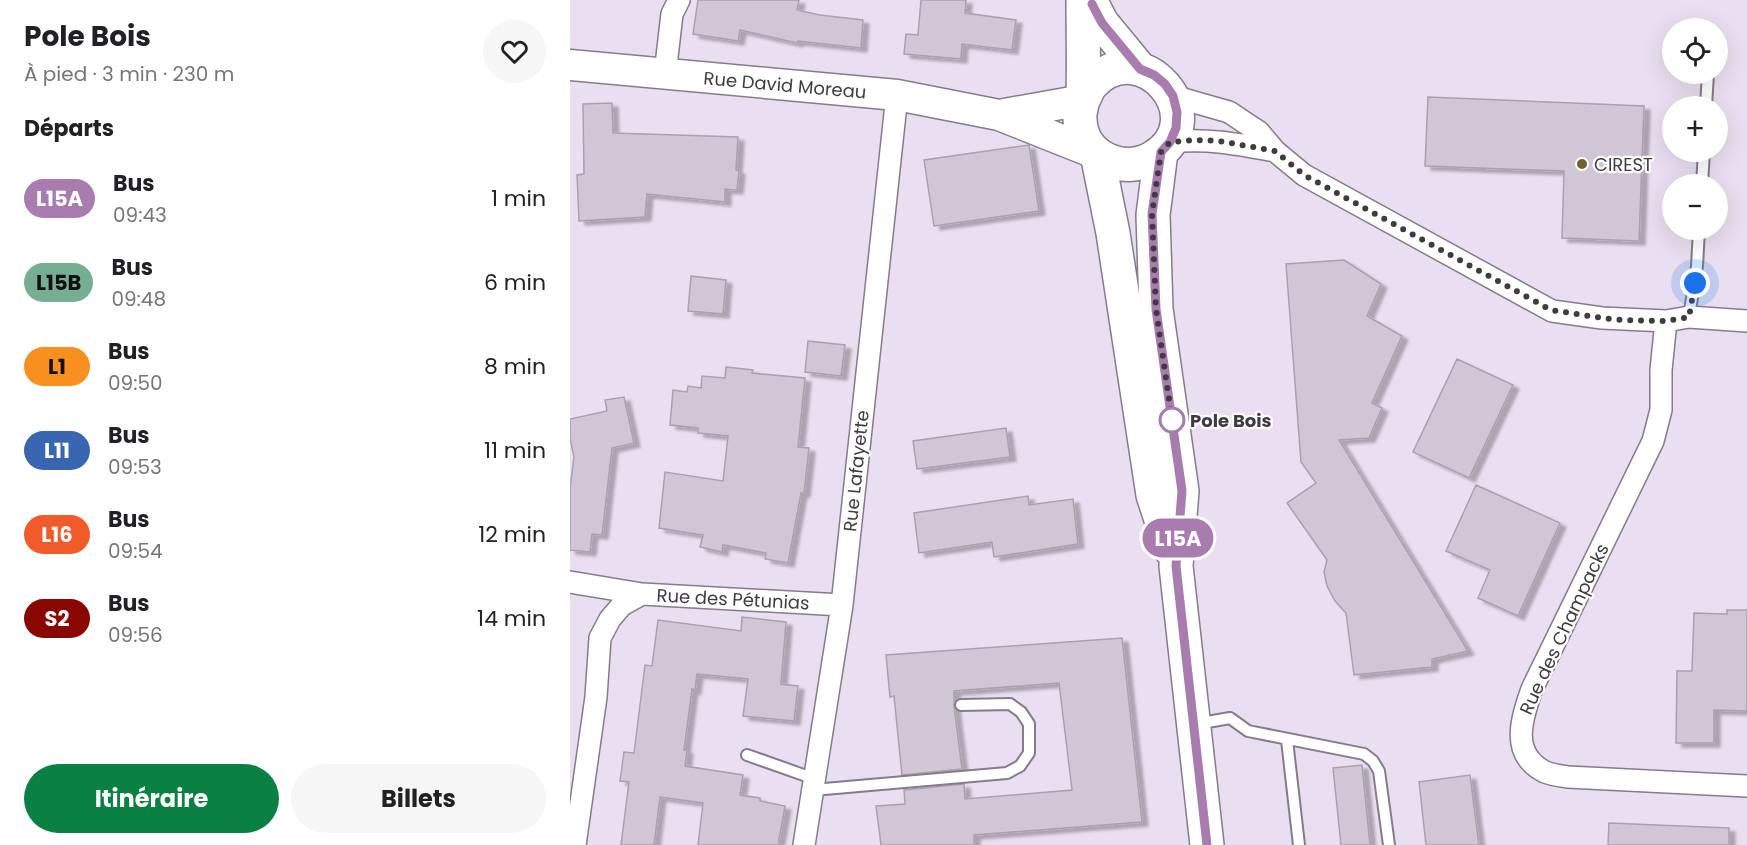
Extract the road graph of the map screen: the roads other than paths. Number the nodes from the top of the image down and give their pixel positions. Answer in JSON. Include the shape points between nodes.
{"nodes":[{"id":1,"x":680,"y":0,"type":"edge"},
{"id":2,"x":1083,"y":0,"type":"edge"},
{"id":3,"x":1090,"y":0,"type":"edge"},
{"id":4,"x":570,"y":66,"type":"edge"},
{"id":5,"x":1140,"y":69,"type":"junction"},
{"id":6,"x":665,"y":75,"type":"junction"},
{"id":7,"x":897,"y":95,"type":"junction"},
{"id":8,"x":1173,"y":96,"type":"junction"},
{"id":9,"x":1083,"y":100,"type":"junction"},
{"id":10,"x":999,"y":115,"type":"junction"},
{"id":11,"x":1166,"y":147,"type":"junction"},
{"id":12,"x":1275,"y":151,"type":"junction"},
{"id":13,"x":1097,"y":154,"type":"junction"},
{"id":14,"x":1113,"y":233,"type":"junction"},
{"id":15,"x":1698,"y":240,"type":"edge"},
{"id":16,"x":1129,"y":262,"type":"dead end"},
{"id":17,"x":1689,"y":317,"type":"junction"},
{"id":18,"x":1666,"y":321,"type":"junction"},
{"id":19,"x":1747,"y":321,"type":"edge"},
{"id":20,"x":1176,"y":566,"type":"junction"},
{"id":21,"x":570,"y":582,"type":"edge"},
{"id":22,"x":642,"y":594,"type":"junction"},
{"id":23,"x":842,"y":605,"type":"junction"},
{"id":24,"x":961,"y":705,"type":"dead end"},
{"id":25,"x":1193,"y":725,"type":"junction"},
{"id":26,"x":1287,"y":740,"type":"junction"},
{"id":27,"x":747,"y":754,"type":"dead end"},
{"id":28,"x":814,"y":785,"type":"junction"},
{"id":29,"x":1747,"y":786,"type":"edge"},
{"id":30,"x":575,"y":845,"type":"edge"},
{"id":31,"x":804,"y":845,"type":"edge"},
{"id":32,"x":1207,"y":845,"type":"edge"},
{"id":33,"x":1299,"y":845,"type":"edge"},
{"id":34,"x":1389,"y":845,"type":"edge"}],
"edges":[{"from":1,"to":6,"type":"street","via":[[672,14]]},
{"from":2,"to":9,"type":"main road"},
{"from":3,"to":5,"type":"main road","via":[[1102,23]]},
{"from":4,"to":6,"type":"street","name":"Rue David Moreau"},
{"from":5,"to":8,"type":"main road","via":[[1165,84]]},
{"from":5,"to":9,"type":"main road","via":[[1122,68],[1106,74],[1092,85]]},
{"from":6,"to":7,"type":"street","name":"Rue David Moreau"},
{"from":7,"to":10,"type":"street","name":"Rue David Moreau"},
{"from":7,"to":23,"type":"street","name":"Rue Lafayette"},
{"from":8,"to":11,"type":"main road","via":[[1176,128]]},
{"from":8,"to":12,"type":"street","via":[[1229,112],[1259,132]]},
{"from":9,"to":10,"type":"street","name":"Rue David Moreau"},
{"from":9,"to":13,"type":"main road","via":[[1080,119],[1085,139]]},
{"from":10,"to":13,"type":"street","name":"Rue David Moreau"},
{"from":11,"to":12,"type":"street","via":[[1197,140]]},
{"from":11,"to":13,"type":"main road","via":[[1147,162],[1130,165],[1113,163]]},
{"from":11,"to":20,"type":"main road","via":[[1152,214],[1151,300],[1182,491]]},
{"from":12,"to":18,"type":"street","via":[[1304,175],[1551,310],[1602,318]]},
{"from":13,"to":14,"type":"main road"},
{"from":14,"to":16,"type":"lane"},
{"from":14,"to":20,"type":"main road","via":[[1153,495]]},
{"from":15,"to":17,"type":"lane"},
{"from":17,"to":18,"type":"street"},
{"from":17,"to":19,"type":"street"},
{"from":18,"to":29,"type":"street","name":"Rue des Champacks","via":[[1661,410],[1653,441],[1532,689],[1521,723],[1522,744],[1530,761],[1546,772],[1568,777]]},
{"from":20,"to":25,"type":"main road"},
{"from":21,"to":22,"type":"street"},
{"from":22,"to":23,"type":"street","name":"Rue des Pétunias"},
{"from":22,"to":30,"type":"street","name":"Rue des Pétunias","via":[[622,605],[600,638],[596,697]]},
{"from":23,"to":28,"type":"street","name":"Rue Lafayette"},
{"from":24,"to":28,"type":"lane","via":[[1010,704],[1021,712],[1029,724],[1029,753],[1020,766],[1007,773]]},
{"from":25,"to":26,"type":"lane","via":[[1230,718],[1248,731]]},
{"from":25,"to":32,"type":"main road"},
{"from":26,"to":33,"type":"lane"},
{"from":26,"to":34,"type":"lane","via":[[1364,754],[1373,761],[1378,771]]},
{"from":27,"to":28,"type":"lane"},
{"from":28,"to":31,"type":"street","name":"Rue Lafayette"}]}
